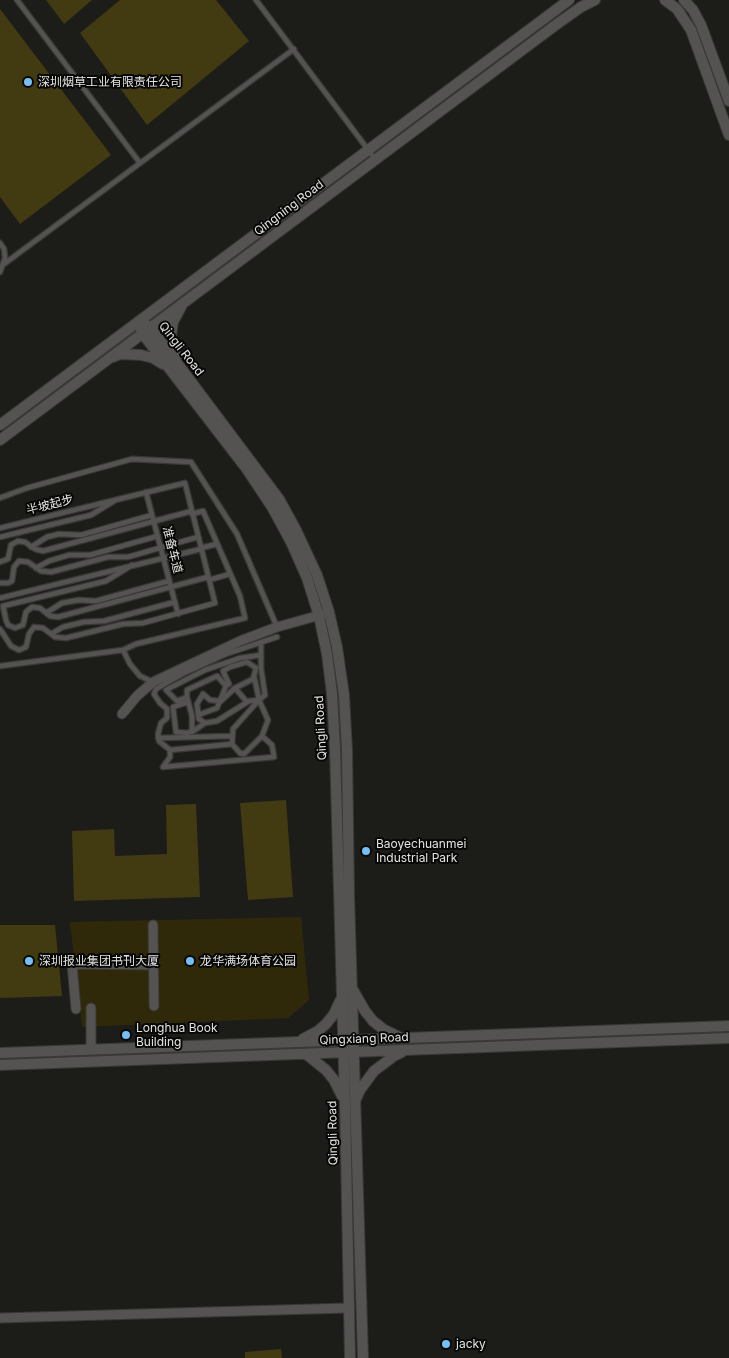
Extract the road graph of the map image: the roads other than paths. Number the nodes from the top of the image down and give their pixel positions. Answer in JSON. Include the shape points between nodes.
{"nodes":[{"id":1,"x":17,"y":0,"type":"edge"},
{"id":2,"x":256,"y":0,"type":"edge"},
{"id":3,"x":570,"y":0,"type":"edge"},
{"id":4,"x":595,"y":0,"type":"edge"},
{"id":5,"x":665,"y":0,"type":"edge"},
{"id":6,"x":684,"y":0,"type":"edge"},
{"id":7,"x":294,"y":49,"type":"junction"},
{"id":8,"x":729,"y":101,"type":"edge"},
{"id":9,"x":729,"y":135,"type":"edge"},
{"id":10,"x":369,"y":149,"type":"junction"},
{"id":11,"x":376,"y":159,"type":"junction"},
{"id":12,"x":140,"y":163,"type":"junction"},
{"id":13,"x":0,"y":243,"type":"edge"},
{"id":14,"x":4,"y":264,"type":"junction"},
{"id":15,"x":0,"y":272,"type":"edge"},
{"id":16,"x":188,"y":300,"type":"junction"},
{"id":17,"x":139,"y":321,"type":"junction"},
{"id":18,"x":146,"y":330,"type":"junction"},
{"id":19,"x":107,"y":360,"type":"junction"},
{"id":20,"x":175,"y":368,"type":"junction"},
{"id":21,"x":0,"y":425,"type":"edge"},
{"id":22,"x":0,"y":440,"type":"edge"},
{"id":23,"x":146,"y":492,"type":"junction"},
{"id":24,"x":0,"y":498,"type":"edge"},
{"id":25,"x":117,"y":499,"type":"junction"},
{"id":26,"x":192,"y":513,"type":"junction"},
{"id":27,"x":152,"y":515,"type":"junction"},
{"id":28,"x":154,"y":521,"type":"junction"},
{"id":29,"x":0,"y":528,"type":"edge"},
{"id":30,"x":158,"y":536,"type":"junction"},
{"id":31,"x":0,"y":537,"type":"edge"},
{"id":32,"x":81,"y":537,"type":"junction"},
{"id":33,"x":198,"y":537,"type":"junction"},
{"id":34,"x":217,"y":544,"type":"junction"},
{"id":35,"x":31,"y":547,"type":"junction"},
{"id":36,"x":161,"y":548,"type":"junction"},
{"id":37,"x":201,"y":548,"type":"junction"},
{"id":38,"x":164,"y":558,"type":"junction"},
{"id":39,"x":0,"y":562,"type":"edge"},
{"id":40,"x":132,"y":566,"type":"junction"},
{"id":41,"x":36,"y":568,"type":"junction"},
{"id":42,"x":230,"y":574,"type":"junction"},
{"id":43,"x":209,"y":579,"type":"junction"},
{"id":44,"x":170,"y":581,"type":"junction"},
{"id":45,"x":0,"y":583,"type":"edge"},
{"id":46,"x":171,"y":587,"type":"junction"},
{"id":47,"x":0,"y":598,"type":"edge"},
{"id":48,"x":175,"y":602,"type":"junction"},
{"id":49,"x":96,"y":604,"type":"junction"},
{"id":50,"x":46,"y":613,"type":"junction"},
{"id":51,"x":178,"y":614,"type":"junction"},
{"id":52,"x":324,"y":614,"type":"junction"},
{"id":53,"x":0,"y":629,"type":"edge"},
{"id":54,"x":277,"y":632,"type":"junction"},
{"id":55,"x":51,"y":634,"type":"junction"},
{"id":56,"x":261,"y":642,"type":"junction"},
{"id":57,"x":123,"y":650,"type":"junction"},
{"id":58,"x":261,"y":655,"type":"junction"},
{"id":59,"x":0,"y":666,"type":"edge"},
{"id":60,"x":254,"y":676,"type":"junction"},
{"id":61,"x":153,"y":682,"type":"junction"},
{"id":62,"x":226,"y":686,"type":"junction"},
{"id":63,"x":235,"y":688,"type":"junction"},
{"id":64,"x":188,"y":700,"type":"junction"},
{"id":65,"x":221,"y":700,"type":"junction"},
{"id":66,"x":259,"y":700,"type":"junction"},
{"id":67,"x":247,"y":702,"type":"junction"},
{"id":68,"x":173,"y":708,"type":"junction"},
{"id":69,"x":167,"y":709,"type":"junction"},
{"id":70,"x":122,"y":714,"type":"dead end"},
{"id":71,"x":198,"y":714,"type":"junction"},
{"id":72,"x":205,"y":723,"type":"junction"},
{"id":73,"x":192,"y":731,"type":"junction"},
{"id":74,"x":232,"y":736,"type":"junction"},
{"id":75,"x":262,"y":736,"type":"junction"},
{"id":76,"x":194,"y":737,"type":"junction"},
{"id":77,"x":158,"y":738,"type":"junction"},
{"id":78,"x":232,"y":744,"type":"junction"},
{"id":79,"x":170,"y":750,"type":"junction"},
{"id":80,"x":153,"y":924,"type":"dead end"},
{"id":81,"x":154,"y":964,"type":"junction"},
{"id":82,"x":352,"y":986,"type":"junction"},
{"id":83,"x":342,"y":992,"type":"junction"},
{"id":84,"x":154,"y":1006,"type":"dead end"},
{"id":85,"x":91,"y":1008,"type":"dead end"},
{"id":86,"x":76,"y":1009,"type":"dead end"},
{"id":87,"x":729,"y":1026,"type":"edge"},
{"id":88,"x":403,"y":1038,"type":"junction"},
{"id":89,"x":729,"y":1038,"type":"edge"},
{"id":90,"x":348,"y":1040,"type":"junction"},
{"id":91,"x":296,"y":1042,"type":"junction"},
{"id":92,"x":91,"y":1049,"type":"junction"},
{"id":93,"x":407,"y":1050,"type":"junction"},
{"id":94,"x":0,"y":1052,"type":"edge"},
{"id":95,"x":348,"y":1052,"type":"junction"},
{"id":96,"x":306,"y":1054,"type":"junction"},
{"id":97,"x":0,"y":1065,"type":"edge"},
{"id":98,"x":350,"y":1103,"type":"junction"},
{"id":99,"x":348,"y":1308,"type":"junction"},
{"id":100,"x":0,"y":1318,"type":"edge"},
{"id":101,"x":350,"y":1358,"type":"edge"},
{"id":102,"x":363,"y":1358,"type":"edge"}],
"edges":[{"from":1,"to":12,"type":"lane"},
{"from":2,"to":7,"type":"lane"},
{"from":3,"to":10,"type":"street","name":"Qingning Road"},
{"from":4,"to":11,"type":"street","name":"Qingning Road","via":[[557,24]]},
{"from":5,"to":9,"type":"street","via":[[691,30]]},
{"from":6,"to":8,"type":"street","via":[[701,25]]},
{"from":7,"to":10,"type":"lane"},
{"from":7,"to":12,"type":"lane"},
{"from":10,"to":11,"type":"lane"},
{"from":10,"to":17,"type":"street","name":"Qingning Road"},
{"from":11,"to":16,"type":"street","name":"Qingning Road"},
{"from":12,"to":14,"type":"lane"},
{"from":13,"to":14,"type":"lane","via":[[4,249]]},
{"from":14,"to":15,"type":"lane"},
{"from":16,"to":18,"type":"street","name":"Qingning Road"},
{"from":16,"to":20,"type":"street","via":[[173,322],[171,336]]},
{"from":17,"to":18,"type":"street","name":"Qingli Road"},
{"from":17,"to":21,"type":"street","name":"Qingning Road"},
{"from":18,"to":19,"type":"street","name":"Qingning Road"},
{"from":18,"to":20,"type":"street","name":"Qingli Road"},
{"from":19,"to":20,"type":"street","via":[[120,354],[141,355]]},
{"from":19,"to":22,"type":"street","name":"Qingning Road"},
{"from":20,"to":52,"type":"street","name":"Qingli Road","via":[[278,499],[317,575]]},
{"from":23,"to":25,"type":"lane","name":"半坡起步"},
{"from":23,"to":26,"type":"lane","name":"半坡起步","via":[[184,483]]},
{"from":23,"to":27,"type":"lane","name":"准备车道"},
{"from":24,"to":54,"type":"lane","via":[[132,459],[191,462],[238,534]]},
{"from":25,"to":29,"type":"lane","name":"半坡起步"},
{"from":25,"to":31,"type":"lane","name":"半坡起步","via":[[91,515]]},
{"from":26,"to":28,"type":"lane"},
{"from":26,"to":33,"type":"lane"},
{"from":26,"to":34,"type":"lane","via":[[203,511]]},
{"from":27,"to":28,"type":"lane","name":"准备车道"},
{"from":27,"to":32,"type":"lane"},
{"from":28,"to":30,"type":"lane","name":"准备车道"},
{"from":28,"to":32,"type":"lane"},
{"from":30,"to":36,"type":"lane","name":"准备车道"},
{"from":30,"to":41,"type":"lane","via":[[90,555],[69,555]]},
{"from":32,"to":35,"type":"lane","via":[[59,534]]},
{"from":32,"to":35,"type":"lane","via":[[43,551]]},
{"from":33,"to":36,"type":"lane"},
{"from":33,"to":37,"type":"lane"},
{"from":34,"to":37,"type":"lane"},
{"from":34,"to":42,"type":"lane"},
{"from":35,"to":39,"type":"lane","via":[[18,541],[12,545],[8,559]]},
{"from":36,"to":38,"type":"lane","name":"准备车道"},
{"from":36,"to":41,"type":"lane","via":[[128,557],[108,557],[51,572]]},
{"from":37,"to":38,"type":"lane"},
{"from":37,"to":43,"type":"lane"},
{"from":38,"to":40,"type":"lane"},
{"from":38,"to":44,"type":"lane","name":"准备车道"},
{"from":40,"to":47,"type":"lane"},
{"from":40,"to":50,"type":"lane","via":[[106,581],[3,606],[8,625],[15,628],[23,625],[26,612],[32,607]]},
{"from":41,"to":45,"type":"lane","via":[[28,562],[19,561],[14,567],[12,581]]},
{"from":42,"to":43,"type":"lane"},
{"from":42,"to":57,"type":"lane","via":[[246,618],[136,644]]},
{"from":43,"to":46,"type":"lane"},
{"from":43,"to":51,"type":"lane","via":[[215,603]]},
{"from":44,"to":46,"type":"lane","name":"准备车道"},
{"from":44,"to":49,"type":"lane"},
{"from":46,"to":48,"type":"lane","name":"准备车道"},
{"from":46,"to":49,"type":"lane"},
{"from":48,"to":51,"type":"lane","name":"准备车道"},
{"from":48,"to":55,"type":"lane","via":[[104,621],[64,627]]},
{"from":49,"to":50,"type":"lane","via":[[58,617]]},
{"from":49,"to":50,"type":"lane","via":[[79,600],[62,603]]},
{"from":51,"to":55,"type":"lane","via":[[66,638]]},
{"from":52,"to":54,"type":"street"},
{"from":52,"to":82,"type":"street","name":"Qingli Road","via":[[338,647],[344,695]]},
{"from":52,"to":83,"type":"street","name":"Qingli Road","via":[[332,694]]},
{"from":53,"to":55,"type":"lane","via":[[11,646],[19,650],[26,647],[34,628],[43,628]]},
{"from":54,"to":56,"type":"lane"},
{"from":54,"to":61,"type":"street","via":[[240,641]]},
{"from":56,"to":58,"type":"lane"},
{"from":56,"to":69,"type":"lane","via":[[226,654],[156,689],[154,694]]},
{"from":57,"to":59,"type":"lane"},
{"from":57,"to":61,"type":"lane","via":[[140,676]]},
{"from":58,"to":64,"type":"lane","via":[[240,658],[205,670],[166,690],[177,701]]},
{"from":58,"to":66,"type":"lane","via":[[265,695]]},
{"from":60,"to":62,"type":"lane","via":[[256,668],[247,662],[230,667],[223,671],[229,684]]},
{"from":60,"to":63,"type":"lane"},
{"from":60,"to":66,"type":"lane"},
{"from":61,"to":70,"type":"street"},
{"from":62,"to":64,"type":"lane","via":[[217,676],[187,690]]},
{"from":62,"to":65,"type":"lane"},
{"from":63,"to":65,"type":"lane"},
{"from":63,"to":67,"type":"lane"},
{"from":64,"to":68,"type":"lane"},
{"from":64,"to":73,"type":"lane"},
{"from":65,"to":71,"type":"lane","via":[[218,708]]},
{"from":65,"to":71,"type":"lane","via":[[210,700],[203,694],[197,704]]},
{"from":66,"to":67,"type":"lane"},
{"from":66,"to":74,"type":"lane","via":[[233,729]]},
{"from":66,"to":75,"type":"lane","via":[[268,720]]},
{"from":67,"to":72,"type":"lane","via":[[216,721]]},
{"from":68,"to":69,"type":"lane"},
{"from":68,"to":73,"type":"lane","via":[[176,732]]},
{"from":69,"to":77,"type":"lane","via":[[167,718],[161,723]]},
{"from":71,"to":72,"type":"lane"},
{"from":72,"to":73,"type":"lane"},
{"from":73,"to":76,"type":"lane"},
{"from":74,"to":76,"type":"lane"},
{"from":74,"to":78,"type":"lane"},
{"from":75,"to":78,"type":"lane","via":[[244,754]]},
{"from":75,"to":79,"type":"lane","via":[[272,745],[274,757],[163,767],[170,757]]},
{"from":76,"to":77,"type":"lane"},
{"from":77,"to":79,"type":"lane"},
{"from":78,"to":79,"type":"lane"},
{"from":80,"to":81,"type":"street"},
{"from":81,"to":84,"type":"street"},
{"from":81,"to":86,"type":"street","via":[[72,964]]},
{"from":82,"to":88,"type":"street","via":[[373,1021],[387,1032]]},
{"from":82,"to":90,"type":"street","name":"Qingli Road"},
{"from":83,"to":90,"type":"street","name":"Qingli Road"},
{"from":83,"to":91,"type":"street","via":[[339,1006],[326,1024]]},
{"from":85,"to":92,"type":"street"},
{"from":87,"to":88,"type":"street","name":"Qingxiang Road"},
{"from":88,"to":90,"type":"street","name":"Qingxiang Road"},
{"from":89,"to":93,"type":"street","name":"Qingxiang Road"},
{"from":90,"to":91,"type":"street","name":"Qingxiang Road"},
{"from":90,"to":95,"type":"street","name":"Qingli Road"},
{"from":91,"to":92,"type":"street","name":"Qingxiang Road"},
{"from":92,"to":94,"type":"street","name":"Qingxiang Road"},
{"from":93,"to":95,"type":"street","name":"Qingxiang Road"},
{"from":93,"to":98,"type":"street","via":[[374,1071]]},
{"from":95,"to":96,"type":"street","name":"Qingxiang Road"},
{"from":95,"to":98,"type":"street","name":"Qingli Road"},
{"from":96,"to":97,"type":"street","name":"Qingxiang Road"},
{"from":96,"to":98,"type":"street","via":[[317,1061]]},
{"from":98,"to":99,"type":"street","name":"Qingli Road"},
{"from":98,"to":102,"type":"street","name":"Qingli Road"},
{"from":99,"to":100,"type":"street"},
{"from":99,"to":101,"type":"street","name":"Qingli Road"}]}
